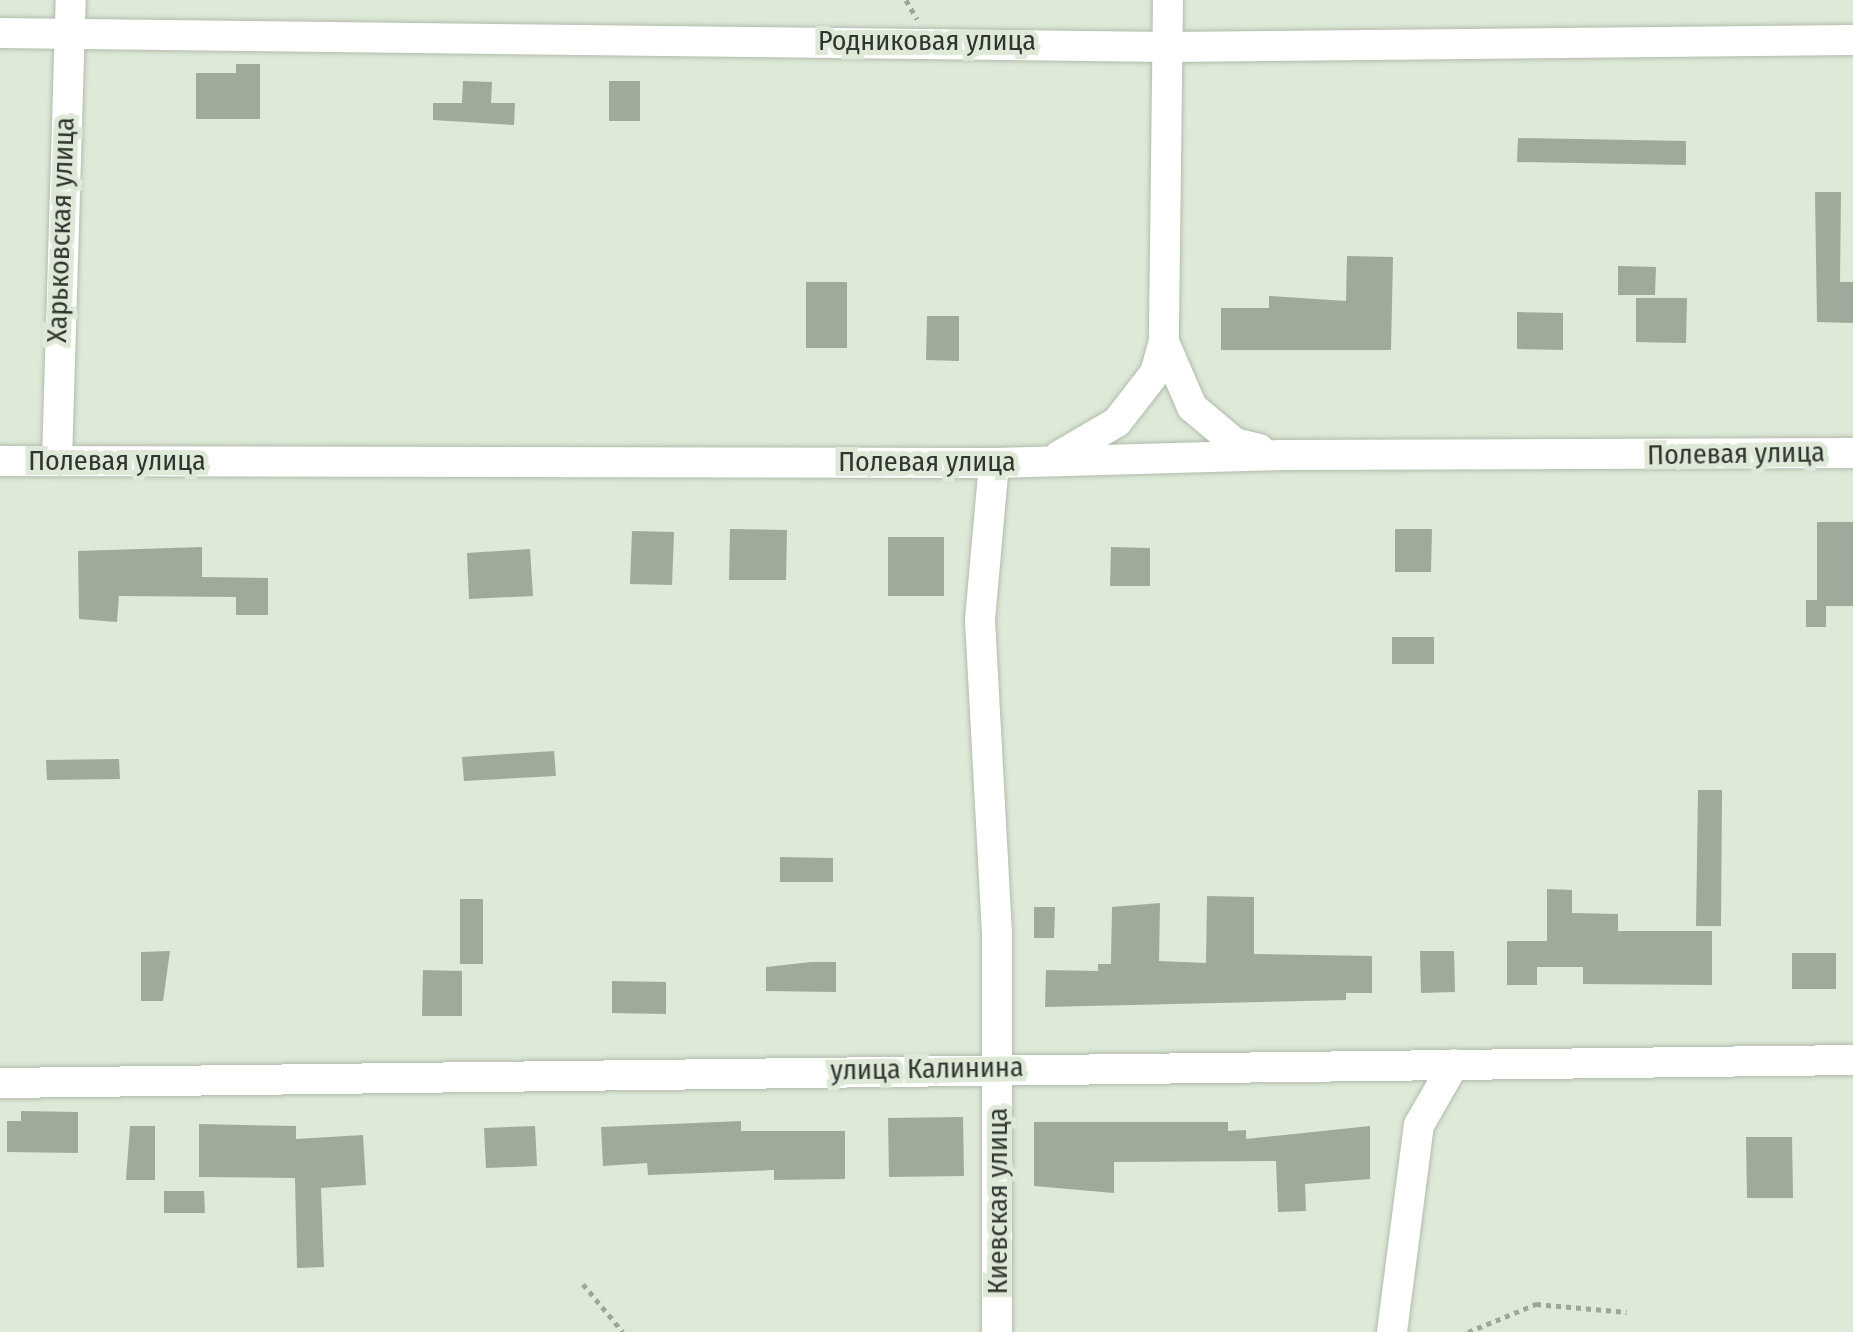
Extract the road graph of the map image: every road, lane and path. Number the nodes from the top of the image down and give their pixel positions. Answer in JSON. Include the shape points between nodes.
{"nodes":[{"id":1,"x":71,"y":0,"type":"edge"},
{"id":2,"x":1168,"y":0,"type":"edge"},
{"id":3,"x":0,"y":33,"type":"edge"},
{"id":4,"x":70,"y":34,"type":"junction"},
{"id":5,"x":1853,"y":40,"type":"edge"},
{"id":6,"x":1169,"y":48,"type":"junction"},
{"id":7,"x":1164,"y":342,"type":"junction"},
{"id":8,"x":1853,"y":453,"type":"edge"},
{"id":9,"x":1282,"y":454,"type":"junction"},
{"id":10,"x":0,"y":461,"type":"edge"},
{"id":11,"x":57,"y":461,"type":"junction"},
{"id":12,"x":1044,"y":462,"type":"junction"},
{"id":13,"x":994,"y":464,"type":"junction"},
{"id":14,"x":1853,"y":1060,"type":"edge"},
{"id":15,"x":1454,"y":1064,"type":"junction"},
{"id":16,"x":999,"y":1070,"type":"junction"},
{"id":17,"x":0,"y":1083,"type":"edge"},
{"id":18,"x":584,"y":1284,"type":"dead end"},
{"id":19,"x":1626,"y":1312,"type":"dead end"},
{"id":20,"x":623,"y":1332,"type":"edge"},
{"id":21,"x":997,"y":1332,"type":"edge"},
{"id":22,"x":1392,"y":1332,"type":"edge"},
{"id":23,"x":1468,"y":1332,"type":"edge"}],
"edges":[{"from":1,"to":4,"type":"street","name":"Харьковская улица"},
{"from":2,"to":6,"type":"street"},
{"from":3,"to":4,"type":"street","name":"Родниковая улица"},
{"from":4,"to":6,"type":"street","name":"Родниковая улица"},
{"from":4,"to":11,"type":"street","name":"Харьковская улица"},
{"from":5,"to":6,"type":"street","name":"Родниковая улица"},
{"from":6,"to":7,"type":"street"},
{"from":7,"to":9,"type":"street","via":[[1176,379],[1213,429],[1236,444]]},
{"from":7,"to":12,"type":"street","via":[[1155,373],[1118,422],[1085,446]]},
{"from":8,"to":9,"type":"street","name":"Полевая улица"},
{"from":9,"to":12,"type":"street","name":"Полевая улица"},
{"from":10,"to":11,"type":"street","name":"Полевая улица"},
{"from":11,"to":13,"type":"street","name":"Полевая улица"},
{"from":12,"to":13,"type":"street","name":"Полевая улица"},
{"from":13,"to":16,"type":"street","name":"Киевская улица","via":[[980,620]]},
{"from":14,"to":15,"type":"street","name":"улица Калинина"},
{"from":15,"to":16,"type":"street","name":"улица Калинина"},
{"from":15,"to":22,"type":"street","via":[[1419,1125]]},
{"from":16,"to":17,"type":"street","name":"улица Калинина"},
{"from":16,"to":21,"type":"street","name":"Киевская улица"},
{"from":18,"to":20,"type":"path"},
{"from":19,"to":23,"type":"path","via":[[1536,1304]]}]}
